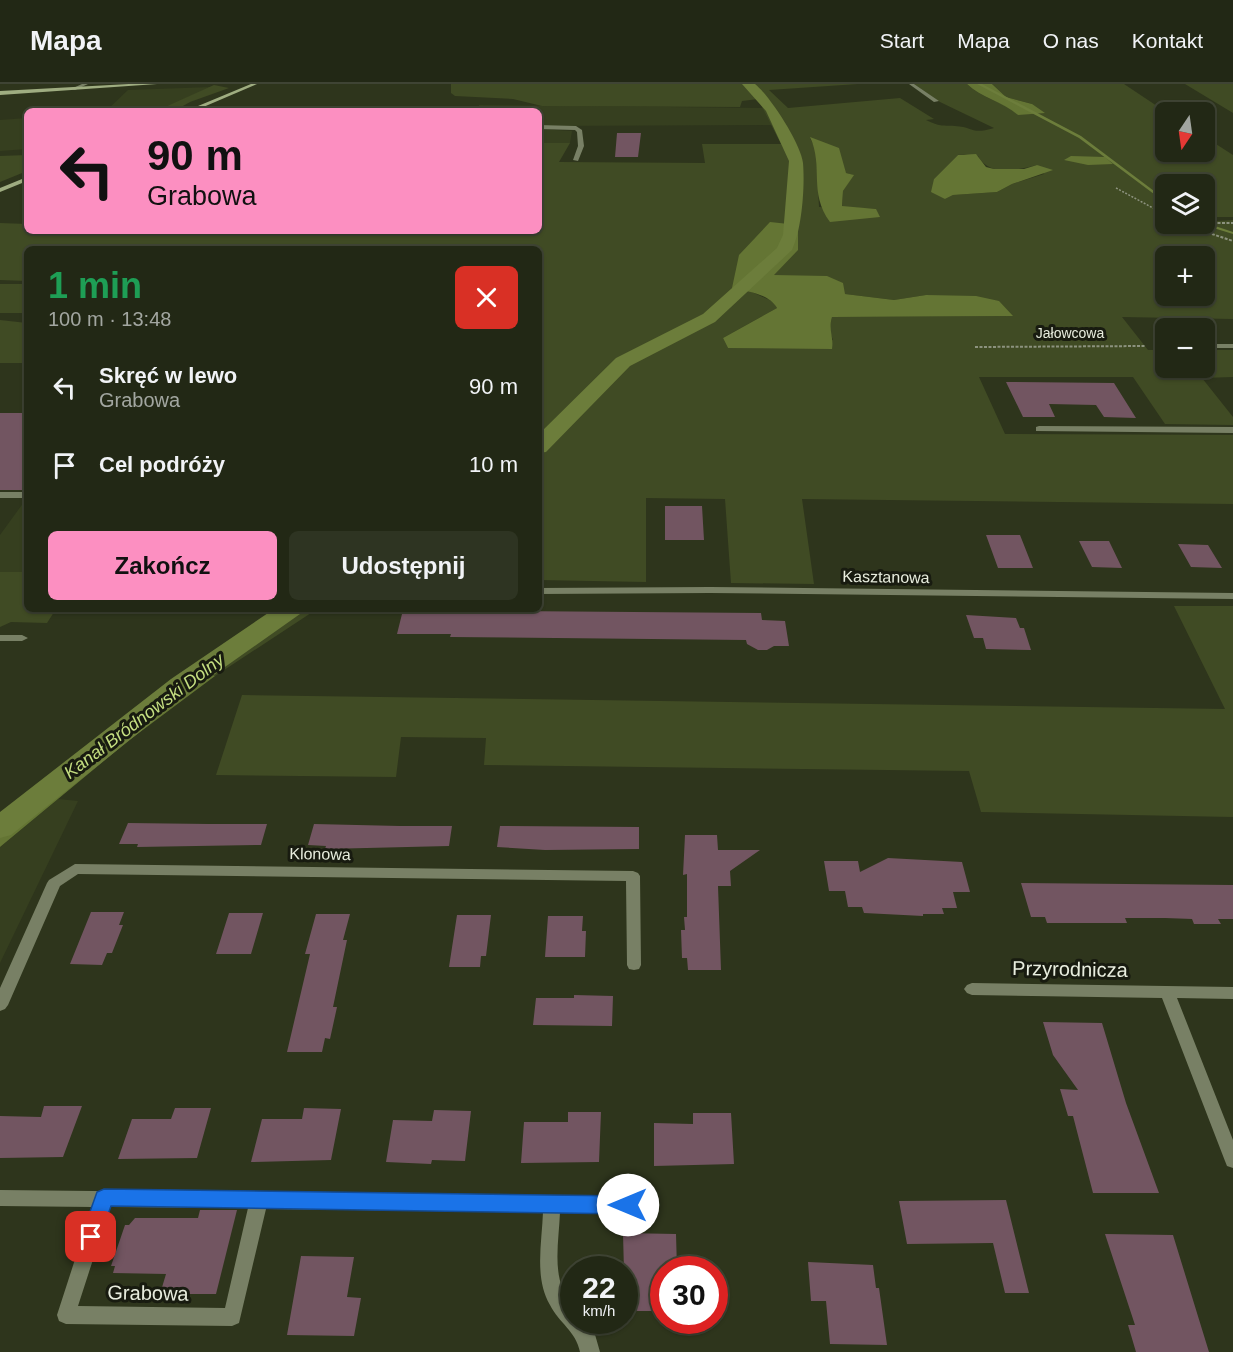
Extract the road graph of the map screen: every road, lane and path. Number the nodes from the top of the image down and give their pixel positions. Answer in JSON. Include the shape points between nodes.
{"nodes":[{"id":1,"x":86,"y":84,"type":"edge"},
{"id":2,"x":155,"y":84,"type":"edge"},
{"id":3,"x":244,"y":84,"type":"edge"},
{"id":4,"x":253,"y":84,"type":"edge"},
{"id":5,"x":911,"y":84,"type":"edge"},
{"id":6,"x":74,"y":89,"type":"junction"},
{"id":7,"x":0,"y":93,"type":"edge"},
{"id":8,"x":936,"y":101,"type":"dead end"},
{"id":9,"x":196,"y":108,"type":"edge"},
{"id":10,"x":542,"y":127,"type":"edge"},
{"id":11,"x":576,"y":160,"type":"dead end"},
{"id":12,"x":24,"y":180,"type":"edge"},
{"id":13,"x":1116,"y":188,"type":"dead end"},
{"id":14,"x":0,"y":190,"type":"edge"},
{"id":15,"x":1155,"y":208,"type":"edge"},
{"id":16,"x":1215,"y":223,"type":"edge"},
{"id":17,"x":1233,"y":223,"type":"edge"},
{"id":18,"x":1212,"y":234,"type":"edge"},
{"id":19,"x":1233,"y":241,"type":"edge"},
{"id":20,"x":1155,"y":346,"type":"edge"},
{"id":21,"x":1215,"y":346,"type":"edge"},
{"id":22,"x":1233,"y":346,"type":"edge"},
{"id":23,"x":975,"y":347,"type":"dead end"},
{"id":24,"x":1039,"y":429,"type":"dead end"},
{"id":25,"x":1233,"y":430,"type":"edge"},
{"id":26,"x":0,"y":495,"type":"edge"},
{"id":27,"x":24,"y":495,"type":"edge"},
{"id":28,"x":542,"y":591,"type":"edge"},
{"id":29,"x":1233,"y":596,"type":"edge"},
{"id":30,"x":0,"y":638,"type":"edge"},
{"id":31,"x":22,"y":638,"type":"dead end"},
{"id":32,"x":634,"y":965,"type":"dead end"},
{"id":33,"x":972,"y":989,"type":"dead end"},
{"id":34,"x":1167,"y":992,"type":"junction"},
{"id":35,"x":1233,"y":993,"type":"edge"},
{"id":36,"x":0,"y":1005,"type":"edge"},
{"id":37,"x":1233,"y":1161,"type":"edge"},
{"id":38,"x":0,"y":1198,"type":"edge"},
{"id":39,"x":104,"y":1198,"type":"junction"},
{"id":40,"x":259,"y":1200,"type":"junction"},
{"id":41,"x":552,"y":1204,"type":"junction"},
{"id":42,"x":628,"y":1205,"type":"dead end"},
{"id":43,"x":560,"y":1304,"type":"edge"},
{"id":44,"x":585,"y":1334,"type":"edge"},
{"id":45,"x":590,"y":1352,"type":"edge"}],
"edges":[{"from":1,"to":6,"type":"street"},
{"from":2,"to":6,"type":"street"},
{"from":3,"to":4,"type":"street"},
{"from":4,"to":9,"type":"street"},
{"from":5,"to":8,"type":"street"},
{"from":6,"to":7,"type":"street"},
{"from":10,"to":11,"type":"street","via":[[580,131],[581,146]]},
{"from":12,"to":14,"type":"street"},
{"from":13,"to":15,"type":"path"},
{"from":16,"to":17,"type":"path"},
{"from":18,"to":19,"type":"path"},
{"from":20,"to":23,"type":"path","name":"Jałowcowa"},
{"from":21,"to":22,"type":"street"},
{"from":24,"to":25,"type":"street"},
{"from":26,"to":27,"type":"street"},
{"from":28,"to":29,"type":"street","name":"Kasztanowa"},
{"from":30,"to":31,"type":"street"},
{"from":32,"to":36,"type":"street","name":"Klonowa","via":[[633,876],[75,869],[51,889]]},
{"from":33,"to":34,"type":"street","name":"Przyrodnicza"},
{"from":34,"to":35,"type":"street","name":"Przyrodnicza"},
{"from":34,"to":37,"type":"street"},
{"from":38,"to":39,"type":"street"},
{"from":39,"to":40,"type":"street"},
{"from":39,"to":40,"type":"street","name":"Grabowa","via":[[66,1314],[232,1317]]},
{"from":40,"to":41,"type":"street"},
{"from":41,"to":42,"type":"street"},
{"from":41,"to":43,"type":"street","via":[[549,1279]]},
{"from":44,"to":45,"type":"street"}]}
